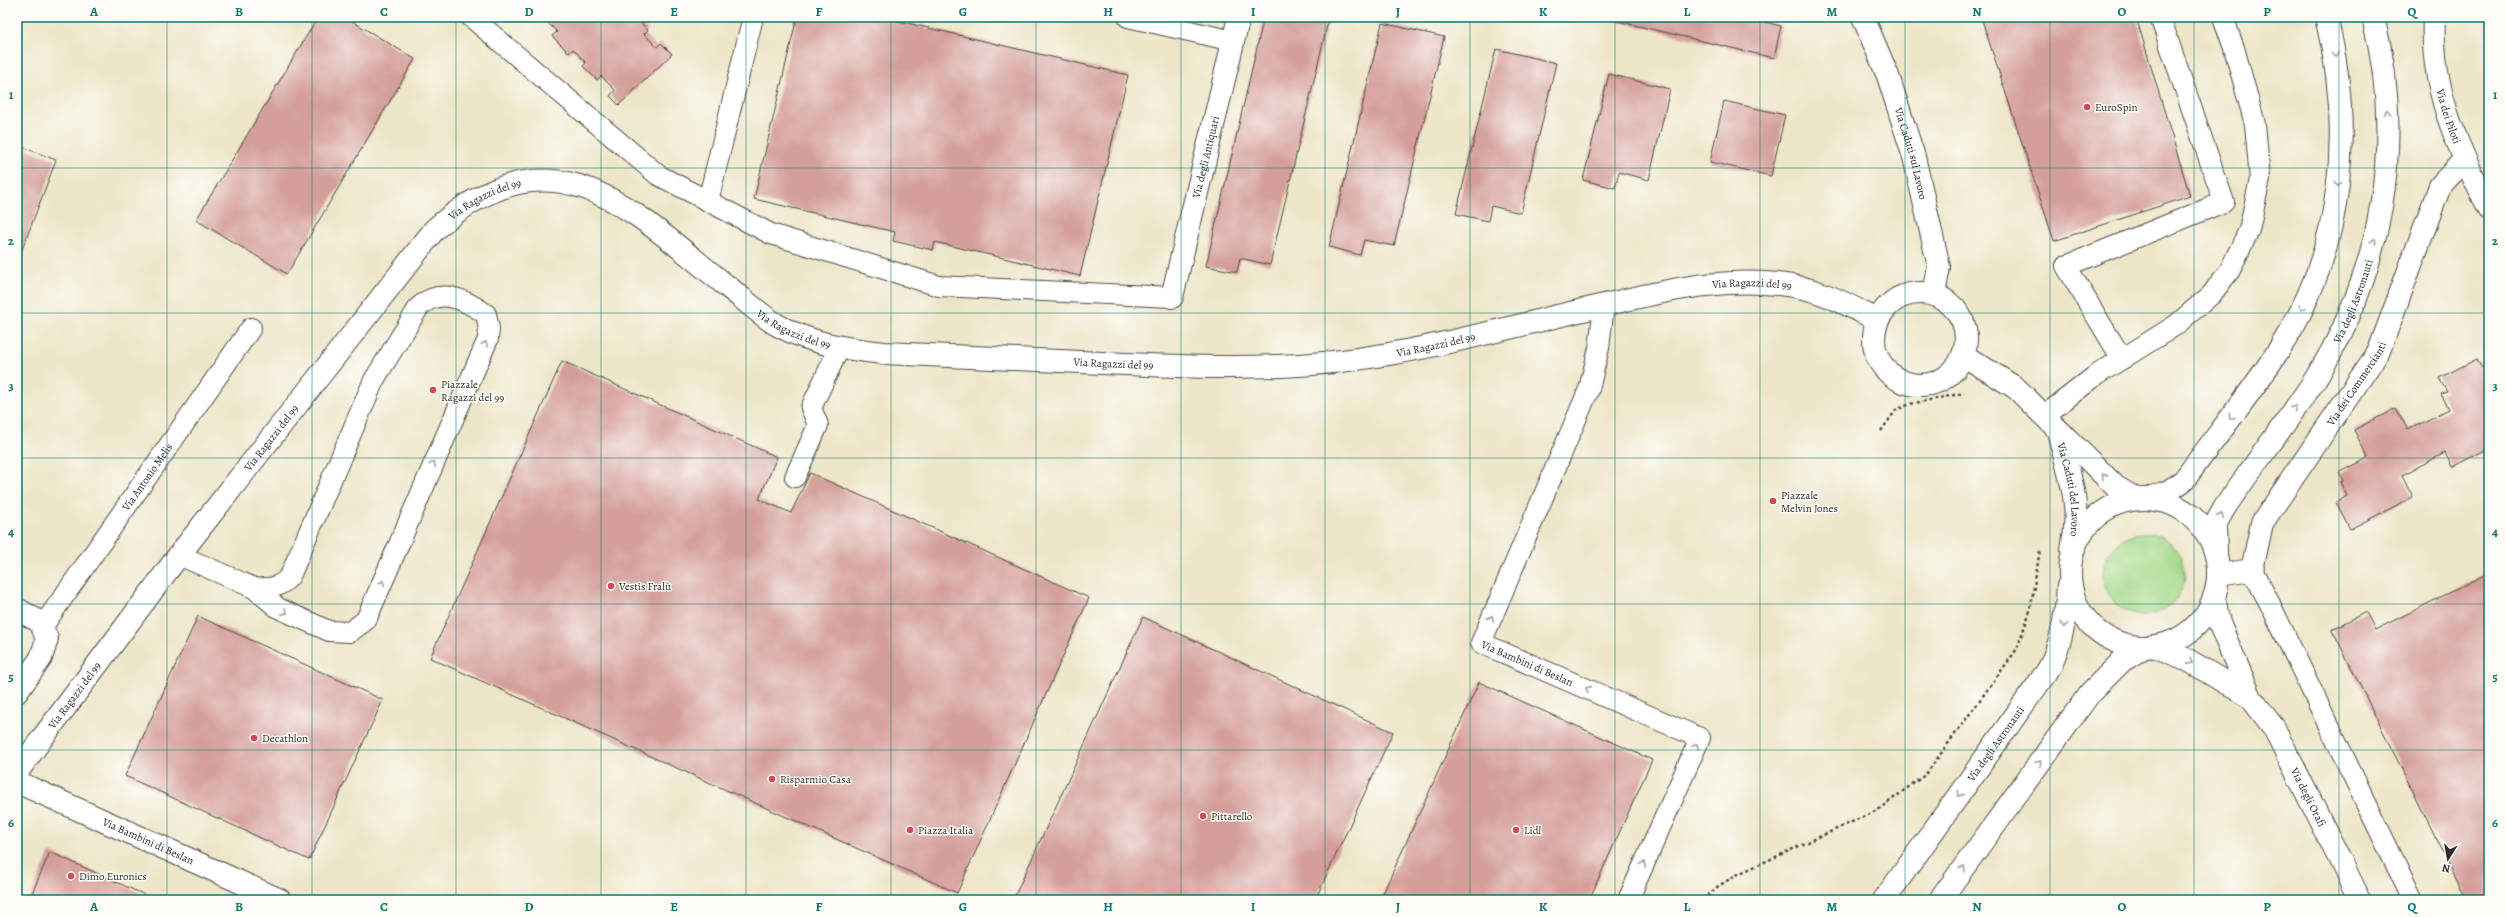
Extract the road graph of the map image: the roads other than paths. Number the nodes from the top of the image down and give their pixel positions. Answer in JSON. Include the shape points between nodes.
{"nodes":[{"id":1,"x":471,"y":17,"type":"edge"},
{"id":2,"x":753,"y":17,"type":"edge"},
{"id":3,"x":1128,"y":17,"type":"edge"},
{"id":4,"x":1239,"y":17,"type":"edge"},
{"id":5,"x":1863,"y":17,"type":"edge"},
{"id":6,"x":2160,"y":17,"type":"edge"},
{"id":7,"x":2223,"y":17,"type":"edge"},
{"id":8,"x":2326,"y":17,"type":"edge"},
{"id":9,"x":2373,"y":17,"type":"edge"},
{"id":10,"x":2434,"y":17,"type":"edge"},
{"id":11,"x":1233,"y":41,"type":"junction"},
{"id":12,"x":2464,"y":160,"type":"junction"},
{"id":13,"x":708,"y":202,"type":"junction"},
{"id":14,"x":2224,"y":202,"type":"junction"},
{"id":15,"x":2489,"y":208,"type":"edge"},
{"id":16,"x":2253,"y":210,"type":"junction"},
{"id":17,"x":1934,"y":294,"type":"junction"},
{"id":18,"x":1172,"y":297,"type":"joint"},
{"id":19,"x":1604,"y":305,"type":"junction"},
{"id":20,"x":1877,"y":320,"type":"junction"},
{"id":21,"x":251,"y":328,"type":"dead end"},
{"id":22,"x":840,"y":348,"type":"junction"},
{"id":23,"x":1963,"y":355,"type":"junction"},
{"id":24,"x":2122,"y":359,"type":"junction"},
{"id":25,"x":2051,"y":423,"type":"junction"},
{"id":26,"x":795,"y":477,"type":"dead end"},
{"id":27,"x":2142,"y":499,"type":"junction"},
{"id":28,"x":2072,"y":549,"type":"junction"},
{"id":29,"x":2216,"y":552,"type":"junction"},
{"id":30,"x":179,"y":555,"type":"junction"},
{"id":31,"x":2252,"y":570,"type":"junction"},
{"id":32,"x":2069,"y":573,"type":"junction"},
{"id":33,"x":2218,"y":575,"type":"junction"},
{"id":34,"x":254,"y":588,"type":"junction"},
{"id":35,"x":2214,"y":597,"type":"junction"},
{"id":36,"x":17,"y":609,"type":"edge"},
{"id":37,"x":45,"y":632,"type":"junction"},
{"id":38,"x":2148,"y":647,"type":"junction"},
{"id":39,"x":17,"y":692,"type":"edge"},
{"id":40,"x":2251,"y":698,"type":"junction"},
{"id":41,"x":17,"y":772,"type":"edge"},
{"id":42,"x":17,"y":782,"type":"edge"},
{"id":43,"x":280,"y":900,"type":"edge"},
{"id":44,"x":1628,"y":900,"type":"edge"},
{"id":45,"x":1884,"y":900,"type":"edge"},
{"id":46,"x":1940,"y":900,"type":"edge"},
{"id":47,"x":2360,"y":900,"type":"edge"},
{"id":48,"x":2413,"y":900,"type":"edge"}],
"edges":[{"from":1,"to":13,"type":"lane","via":[[658,175]]},
{"from":2,"to":13,"type":"lane"},
{"from":3,"to":11,"type":"lane"},
{"from":4,"to":11,"type":"street","name":"Via degli Antiquari"},
{"from":5,"to":17,"type":"street","name":"Via Caduti sul Lavoro","via":[[1888,76],[1914,157],[1939,267]]},
{"from":6,"to":14,"type":"lane"},
{"from":7,"to":16,"type":"lane","via":[[2255,124],[2260,179]]},
{"from":8,"to":27,"type":"street","one_way":true,"via":[[2334,50],[2342,130],[2340,172],[2325,253],[2312,287],[2281,347],[2184,480],[2169,490]]},
{"from":29,"to":9,"type":"street","name":"Via degli Astronauti","one_way":true,"via":[[2215,525],[2224,507],[2314,380],[2338,337],[2367,265],[2378,227],[2389,139],[2383,63]]},
{"from":10,"to":12,"type":"street","name":"Via dei Piloti","via":[[2432,41],[2441,100]]},
{"from":11,"to":18,"type":"street","name":"Via degli Antiquari"},
{"from":12,"to":15,"type":"street","name":"Via dei Piloti"},
{"from":12,"to":31,"type":"street","name":"Via dei Commercianti","via":[[2440,186],[2379,351],[2262,523]]},
{"from":13,"to":18,"type":"lane","via":[[771,234],[939,286]]},
{"from":14,"to":16,"type":"lane"},
{"from":14,"to":24,"type":"lane","via":[[2066,266]]},
{"from":16,"to":24,"type":"lane","via":[[2249,230],[2230,270],[2211,295],[2176,326]]},
{"from":17,"to":20,"type":"street","via":[[1907,294],[1884,309]]},
{"from":17,"to":23,"type":"street","via":[[1952,307],[1964,326],[1966,340]]},
{"from":19,"to":20,"type":"street","name":"Via Ragazzi del 99","via":[[1694,286],[1731,281],[1761,282],[1795,286],[1832,296]]},
{"from":19,"to":22,"type":"street","name":"Via Ragazzi del 99","via":[[1440,344],[1362,358],[1299,365],[1227,368],[884,353]]},
{"from":44,"to":19,"type":"lane","name":"Via Bambini di Beslan","one_way":true,"via":[[1700,738],[1481,642],[1589,389],[1599,348]]},
{"from":20,"to":23,"type":"street","via":[[1873,334],[1880,363],[1890,374],[1902,381],[1917,385],[1932,383],[1956,368]]},
{"from":21,"to":37,"type":"lane","name":"Via Antonio Melis"},
{"from":22,"to":26,"type":"lane","via":[[811,408],[818,425]]},
{"from":22,"to":30,"type":"street","name":"Via Ragazzi del 99","via":[[810,341],[778,325],[634,212],[607,197],[582,187],[556,181],[526,181],[500,187],[456,211],[435,229]]},
{"from":23,"to":25,"type":"street","name":"Via Caduti del Lavoro","via":[[2016,388]]},
{"from":24,"to":25,"type":"lane","via":[[2095,376]]},
{"from":27,"to":25,"type":"street","name":"Via Caduti del Lavoro","one_way":true,"via":[[2116,488]]},
{"from":25,"to":28,"type":"street","name":"Via Caduti del Lavoro","via":[[2077,503],[2076,532]]},
{"from":27,"to":28,"type":"street","via":[[2123,501],[2101,511],[2083,528]]},
{"from":27,"to":29,"type":"street","via":[[2171,504],[2191,515],[2206,532]]},
{"from":28,"to":32,"type":"street","name":"Via Caduti del Lavoro"},
{"from":29,"to":33,"type":"street","name":"Via degli Astronauti"},
{"from":30,"to":34,"type":"lane"},
{"from":30,"to":41,"type":"street","name":"Via Ragazzi del 99"},
{"from":31,"to":33,"type":"street"},
{"from":31,"to":48,"type":"lane"},
{"from":32,"to":38,"type":"street","via":[[2072,596],[2083,617],[2099,633],[2120,644]]},
{"from":32,"to":45,"type":"street","name":"Via degli Astronauti","one_way":true,"via":[[2066,612],[2058,651],[2048,670]]},
{"from":33,"to":35,"type":"street","name":"Via degli Astronauti"},
{"from":34,"to":34,"type":"lane","one_way":true,"via":[[278,608],[329,631],[350,632],[366,620],[488,339],[486,314],[450,296],[428,299],[419,307],[374,380],[290,576],[276,587]]},
{"from":35,"to":38,"type":"street","via":[[2203,618],[2187,634],[2166,644]]},
{"from":35,"to":40,"type":"street","name":"Via degli Orafi","via":[[2219,623]]},
{"from":36,"to":37,"type":"street","via":[[31,615]]},
{"from":37,"to":39,"type":"street","name":"Via Antonio Melis","via":[[41,658]]},
{"from":38,"to":40,"type":"street","name":"Via degli Orafi","one_way":true,"via":[[2186,659]]},
{"from":46,"to":38,"type":"street","one_way":true,"via":[[2090,692],[2122,661]]},
{"from":40,"to":47,"type":"street","name":"Via degli Orafi","via":[[2274,728]]},
{"from":42,"to":43,"type":"street","name":"Via Bambini di Beslan"}]}
